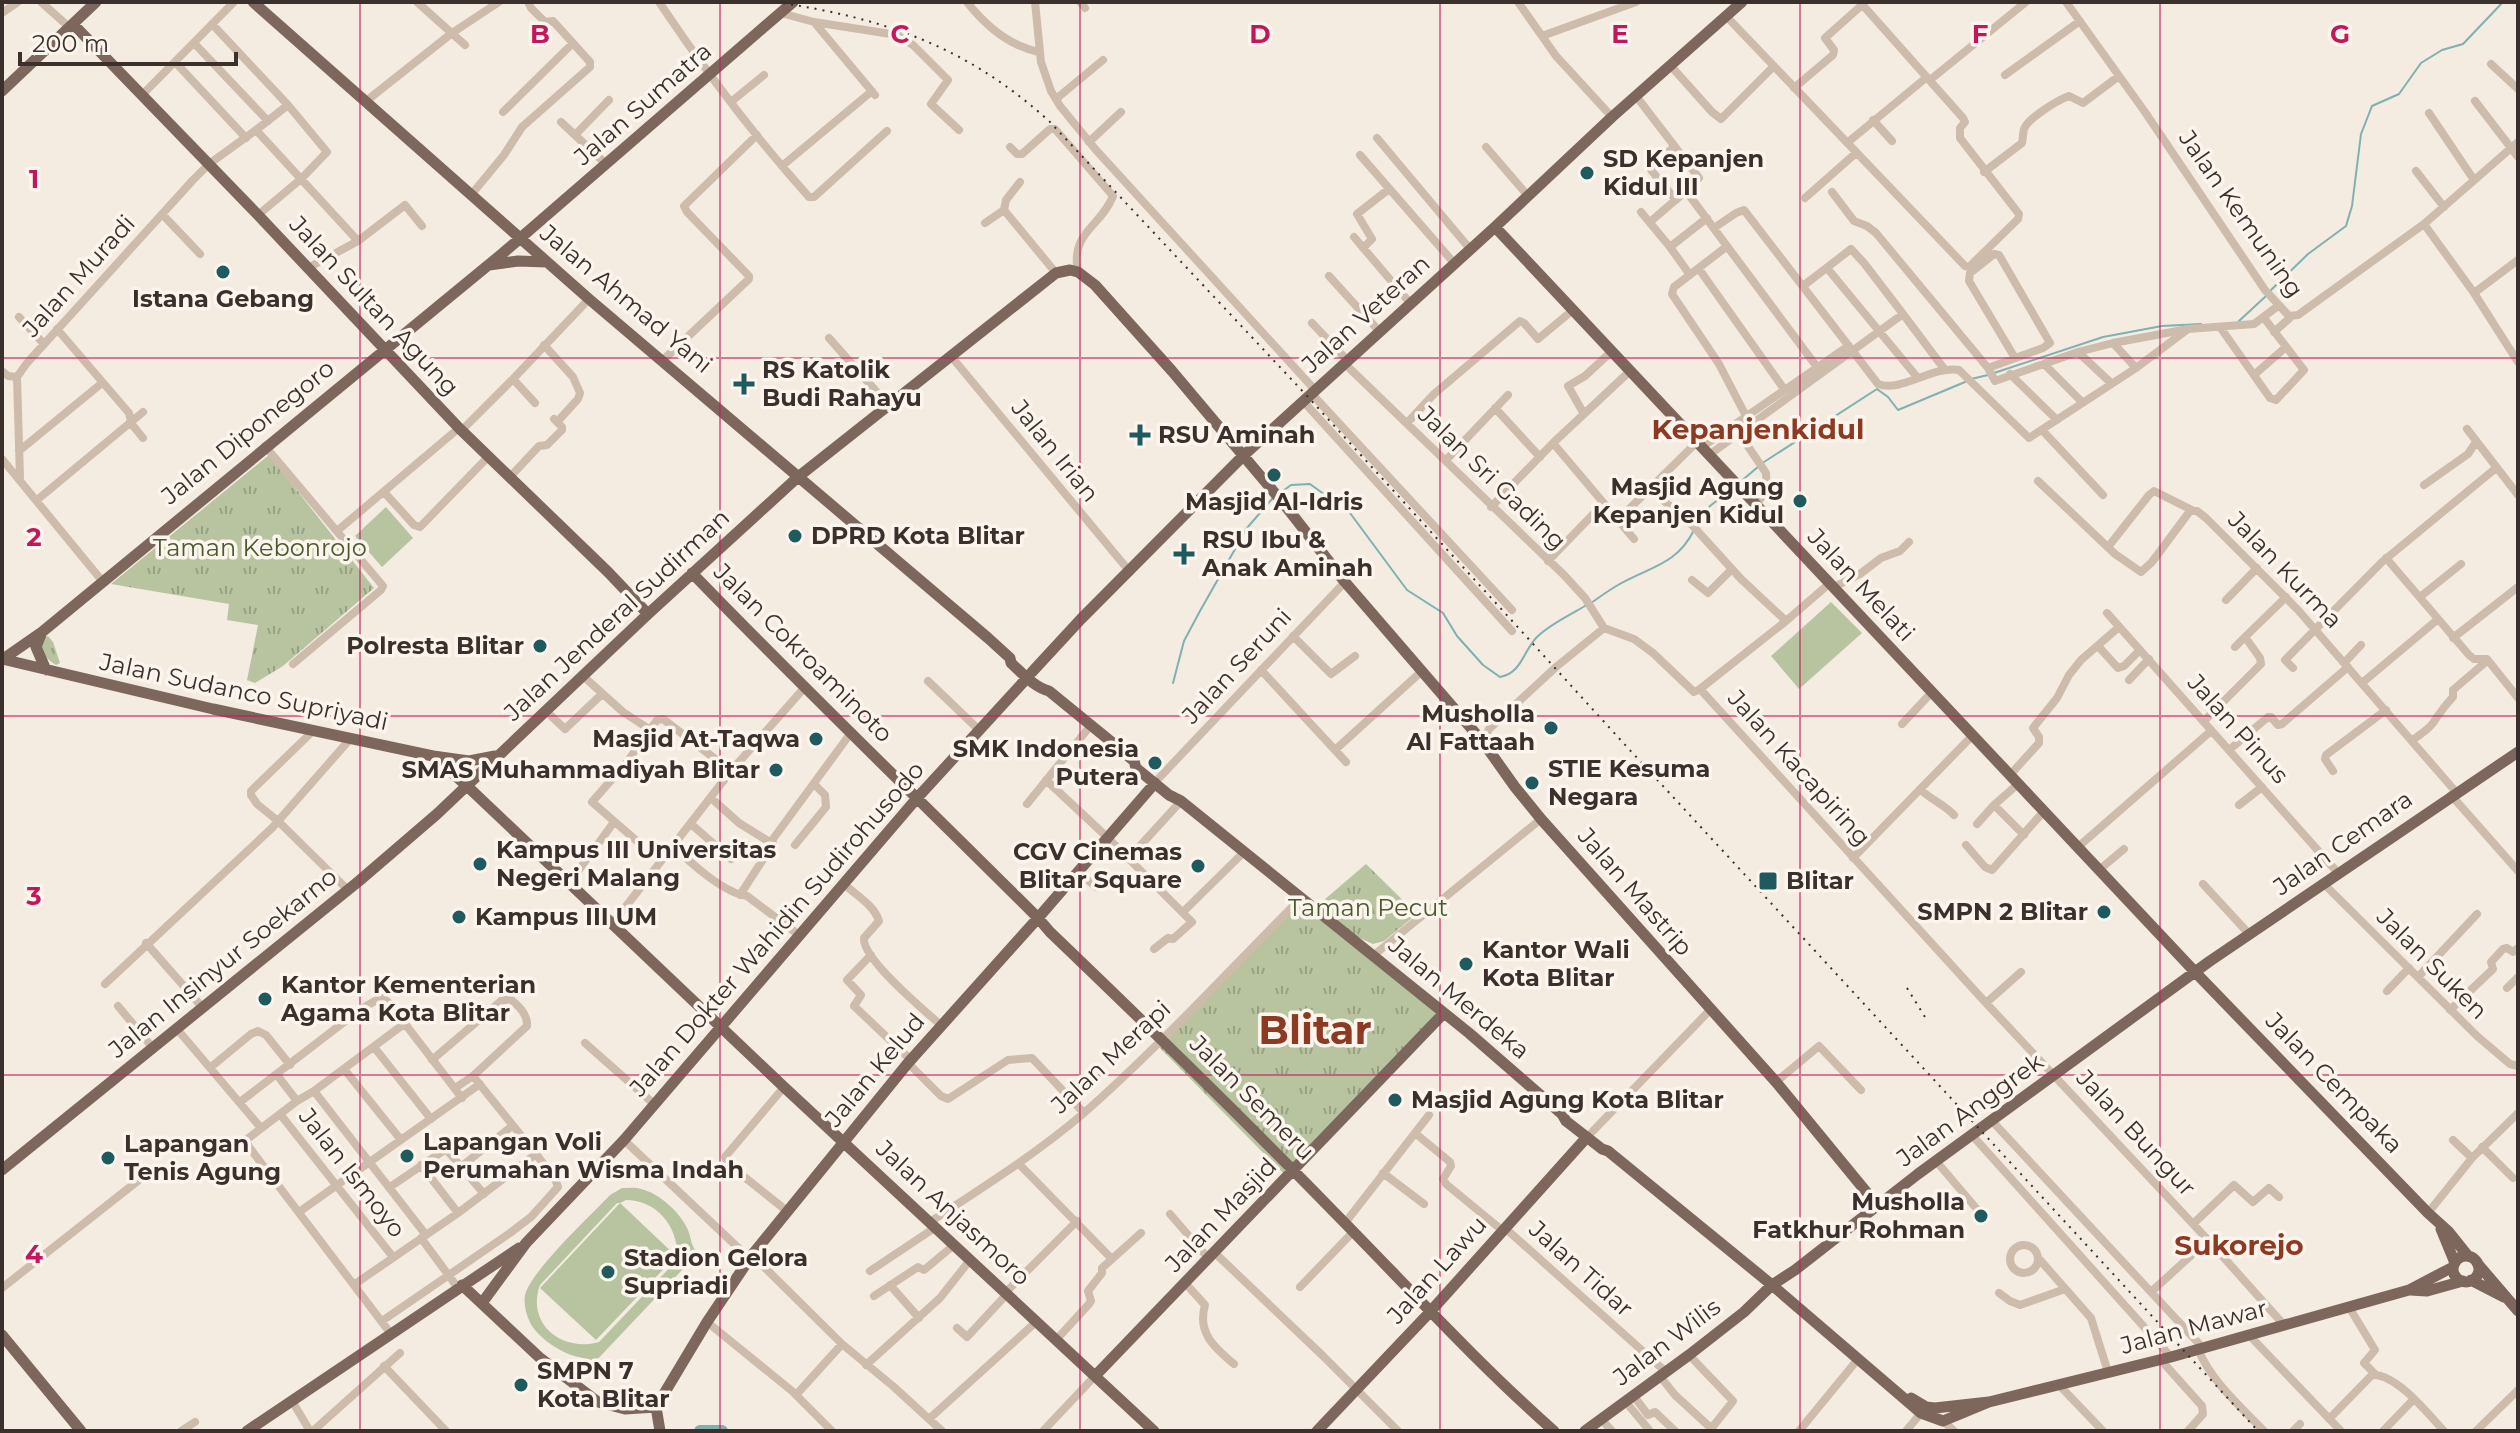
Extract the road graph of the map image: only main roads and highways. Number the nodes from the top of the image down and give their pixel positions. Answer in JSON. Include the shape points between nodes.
{"nodes":[{"id":1,"x":96,"y":2,"type":"edge"},
{"id":2,"x":253,"y":2,"type":"edge"},
{"id":3,"x":793,"y":2,"type":"edge"},
{"id":4,"x":1742,"y":2,"type":"edge"},
{"id":5,"x":71,"y":26,"type":"junction"},
{"id":6,"x":2,"y":91,"type":"edge"},
{"id":7,"x":1495,"y":227,"type":"junction"},
{"id":8,"x":520,"y":238,"type":"junction"},
{"id":9,"x":548,"y":262,"type":"junction"},
{"id":10,"x":485,"y":266,"type":"junction"},
{"id":11,"x":1056,"y":273,"type":"joint"},
{"id":12,"x":384,"y":350,"type":"junction"},
{"id":13,"x":1243,"y":456,"type":"junction"},
{"id":14,"x":798,"y":477,"type":"junction"},
{"id":15,"x":692,"y":573,"type":"junction"},
{"id":16,"x":648,"y":614,"type":"junction"},
{"id":17,"x":42,"y":632,"type":"junction"},
{"id":18,"x":2,"y":659,"type":"edge"},
{"id":19,"x":46,"y":670,"type":"junction"},
{"id":20,"x":1030,"y":675,"type":"junction"},
{"id":21,"x":2518,"y":752,"type":"edge"},
{"id":22,"x":500,"y":754,"type":"junction"},
{"id":23,"x":433,"y":756,"type":"junction"},
{"id":24,"x":1157,"y":781,"type":"junction"},
{"id":25,"x":466,"y":785,"type":"junction"},
{"id":26,"x":918,"y":797,"type":"junction"},
{"id":27,"x":1038,"y":918,"type":"junction"},
{"id":28,"x":613,"y":923,"type":"joint"},
{"id":29,"x":2196,"y":973,"type":"junction"},
{"id":30,"x":1444,"y":1013,"type":"junction"},
{"id":31,"x":721,"y":1026,"type":"junction"},
{"id":32,"x":1589,"y":1135,"type":"junction"},
{"id":33,"x":844,"y":1141,"type":"junction"},
{"id":34,"x":2,"y":1170,"type":"edge"},
{"id":35,"x":1294,"y":1171,"type":"junction"},
{"id":36,"x":1877,"y":1205,"type":"junction"},
{"id":37,"x":2439,"y":1224,"type":"junction"},
{"id":38,"x":526,"y":1243,"type":"junction"},
{"id":39,"x":2473,"y":1260,"type":"junction"},
{"id":40,"x":2454,"y":1265,"type":"junction"},
{"id":41,"x":2467,"y":1281,"type":"junction"},
{"id":42,"x":1772,"y":1285,"type":"junction"},
{"id":43,"x":459,"y":1286,"type":"junction"},
{"id":44,"x":2409,"y":1290,"type":"junction"},
{"id":45,"x":2505,"y":1297,"type":"junction"},
{"id":46,"x":482,"y":1303,"type":"junction"},
{"id":47,"x":2518,"y":1311,"type":"edge"},
{"id":48,"x":1430,"y":1312,"type":"junction"},
{"id":49,"x":2,"y":1335,"type":"edge"},
{"id":50,"x":6,"y":1349,"type":"edge"},
{"id":51,"x":1095,"y":1376,"type":"junction"},
{"id":52,"x":1889,"y":1386,"type":"junction"},
{"id":53,"x":1989,"y":1402,"type":"junction"},
{"id":54,"x":657,"y":1411,"type":"junction"},
{"id":55,"x":80,"y":1430,"type":"edge"},
{"id":56,"x":1550,"y":1430,"type":"edge"},
{"id":57,"x":247,"y":1431,"type":"edge"},
{"id":58,"x":660,"y":1431,"type":"edge"},
{"id":59,"x":1154,"y":1431,"type":"edge"},
{"id":60,"x":1317,"y":1431,"type":"edge"},
{"id":61,"x":1585,"y":1431,"type":"edge"}],
"edges":[{"from":1,"to":5,"type":"main road"},
{"from":2,"to":8,"type":"main road","name":"Jalan Ahmad Yani"},
{"from":3,"to":8,"type":"main road","name":"Jalan Sumatra","via":[[705,68]]},
{"from":4,"to":7,"type":"main road","name":"Jalan Veteran"},
{"from":5,"to":6,"type":"main road"},
{"from":5,"to":12,"type":"main road","name":"Jalan Sultan Agung"},
{"from":7,"to":13,"type":"main road","name":"Jalan Veteran"},
{"from":7,"to":29,"type":"main road","name":"Jalan Melati"},
{"from":8,"to":9,"type":"main road","name":"Jalan Ahmad Yani"},
{"from":8,"to":10,"type":"main road","name":"Jalan Diponegoro"},
{"from":9,"to":10,"type":"main road"},
{"from":9,"to":14,"type":"main road","name":"Jalan Ahmad Yani"},
{"from":10,"to":12,"type":"main road","name":"Jalan Diponegoro"},
{"from":11,"to":13,"type":"main road","name":"Jalan Mastrip","via":[[1078,272],[1095,285]]},
{"from":11,"to":14,"type":"main road","name":"Jalan Jenderal Sudirman"},
{"from":12,"to":16,"type":"main road","name":"Jalan Sultan Agung"},
{"from":12,"to":17,"type":"main road","name":"Jalan Diponegoro"},
{"from":13,"to":20,"type":"main road","name":"Jalan Veteran"},
{"from":13,"to":36,"type":"main road","name":"Jalan Mastrip","via":[[1541,819],[1776,1082]]},
{"from":14,"to":15,"type":"main road","name":"Jalan Jenderal Sudirman"},
{"from":14,"to":20,"type":"main road","name":"Jalan Ahmad Yani"},
{"from":15,"to":16,"type":"main road","name":"Jalan Jenderal Sudirman"},
{"from":15,"to":26,"type":"main road","name":"Jalan Cokroaminoto"},
{"from":16,"to":22,"type":"main road","name":"Jalan Jenderal Sudirman"},
{"from":17,"to":18,"type":"main road","name":"Jalan Diponegoro"},
{"from":17,"to":19,"type":"main road","via":[[36,647]]},
{"from":18,"to":19,"type":"main road","name":"Jalan Sudanco Supriyadi"},
{"from":19,"to":23,"type":"main road","name":"Jalan Sudanco Supriyadi"},
{"from":20,"to":24,"type":"main road","name":"Jalan Merdeka"},
{"from":20,"to":26,"type":"main road","name":"Jalan Dokter Wahidin Sudirohusodo"},
{"from":21,"to":29,"type":"main road","name":"Jalan Cemara"},
{"from":22,"to":23,"type":"main road","via":[[469,761]]},
{"from":22,"to":25,"type":"main road","name":"Jalan Jenderal Sudirman"},
{"from":23,"to":25,"type":"main road","name":"Jalan Sudanco Supriyadi"},
{"from":24,"to":27,"type":"main road","name":"Jalan Kelud"},
{"from":24,"to":30,"type":"main road","name":"Jalan Merdeka"},
{"from":25,"to":28,"type":"main road","name":"Jalan Sudanco Supriyadi"},
{"from":25,"to":34,"type":"main road","name":"Jalan Insinyur Soekarno","via":[[348,890]]},
{"from":26,"to":27,"type":"main road","name":"Jalan Semeru"},
{"from":26,"to":31,"type":"main road","name":"Jalan Dokter Wahidin Sudirohusodo"},
{"from":27,"to":33,"type":"main road","name":"Jalan Kelud"},
{"from":27,"to":35,"type":"main road","name":"Jalan Semeru"},
{"from":28,"to":31,"type":"main road","name":"Jalan Anjasmoro"},
{"from":29,"to":36,"type":"main road","name":"Jalan Anggrek"},
{"from":29,"to":37,"type":"main road","name":"Jalan Cempaka"},
{"from":30,"to":32,"type":"main road","name":"Jalan Merdeka","via":[[1566,1121]]},
{"from":30,"to":35,"type":"main road","name":"Jalan Masjid"},
{"from":31,"to":33,"type":"main road","name":"Jalan Anjasmoro"},
{"from":31,"to":38,"type":"main road","name":"Jalan Dokter Wahidin Sudirohusodo","via":[[624,1140]]},
{"from":32,"to":42,"type":"main road","name":"Jalan Merdeka"},
{"from":32,"to":48,"type":"main road","name":"Jalan Lawu"},
{"from":33,"to":51,"type":"main road","name":"Jalan Anjasmoro"},
{"from":33,"to":54,"type":"main road","name":"Jalan Kelud","via":[[750,1256]]},
{"from":35,"to":48,"type":"main road","name":"Jalan Semeru"},
{"from":35,"to":51,"type":"main road","name":"Jalan Masjid"},
{"from":36,"to":42,"type":"main road","name":"Jalan Anggrek"},
{"from":37,"to":39,"type":"main road","name":"Jalan Cempaka"},
{"from":37,"to":40,"type":"main road","name":"Jalan Cempaka"},
{"from":38,"to":43,"type":"main road","name":"Jalan Dokter Wahidin Sudirohusodo"},
{"from":38,"to":46,"type":"main road","name":"Jalan Dokter Wahidin Sudirohusodo"},
{"from":39,"to":40,"type":"main road","via":[[2460,1257]]},
{"from":39,"to":41,"type":"main road","via":[[2477,1275]]},
{"from":39,"to":45,"type":"main road","name":"Jalan Cempaka"},
{"from":40,"to":41,"type":"main road","via":[[2454,1274]]},
{"from":40,"to":44,"type":"main road","name":"Jalan Mawar"},
{"from":41,"to":44,"type":"main road","name":"Jalan Mawar"},
{"from":41,"to":45,"type":"main road"},
{"from":42,"to":52,"type":"main road","name":"Jalan Mawar"},
{"from":42,"to":61,"type":"main road","name":"Jalan Wilis","via":[[1689,1355]]},
{"from":43,"to":46,"type":"main road"},
{"from":43,"to":57,"type":"main road","name":"Jalan Dokter Wahidin Sudirohusodo"},
{"from":44,"to":53,"type":"main road","name":"Jalan Mawar"},
{"from":45,"to":47,"type":"main road","name":"Jalan Cempaka"},
{"from":46,"to":54,"type":"main road","via":[[539,1357],[598,1402]]},
{"from":48,"to":56,"type":"main road","name":"Jalan Semeru"},
{"from":48,"to":60,"type":"main road","name":"Jalan Lawu"},
{"from":49,"to":50,"type":"main road"},
{"from":50,"to":55,"type":"main road"},
{"from":51,"to":59,"type":"main road","name":"Jalan Anjasmoro"},
{"from":52,"to":53,"type":"main road","name":"Jalan Mawar","via":[[1926,1407]]},
{"from":52,"to":53,"type":"main road","name":"Jalan Mawar","via":[[1921,1413],[1943,1421]]},
{"from":54,"to":58,"type":"main road"}]}
